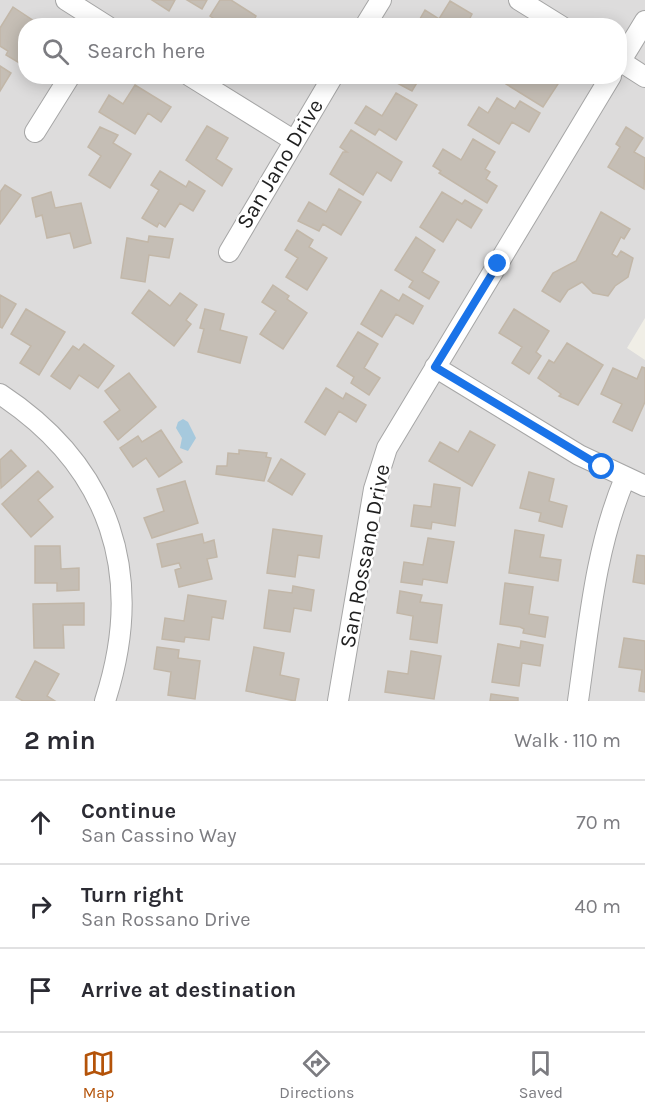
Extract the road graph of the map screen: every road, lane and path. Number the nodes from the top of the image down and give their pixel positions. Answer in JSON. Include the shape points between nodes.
{"nodes":[{"id":1,"x":66,"y":0,"type":"edge"},
{"id":2,"x":381,"y":0,"type":"edge"},
{"id":3,"x":519,"y":0,"type":"edge"},
{"id":4,"x":93,"y":18,"type":"edge"},
{"id":5,"x":370,"y":18,"type":"edge"},
{"id":6,"x":548,"y":18,"type":"edge"},
{"id":7,"x":645,"y":21,"type":"edge"},
{"id":8,"x":627,"y":51,"type":"edge"},
{"id":9,"x":627,"y":66,"type":"edge"},
{"id":10,"x":645,"y":77,"type":"edge"},
{"id":11,"x":65,"y":84,"type":"edge"},
{"id":12,"x":203,"y":84,"type":"edge"},
{"id":13,"x":328,"y":84,"type":"edge"},
{"id":14,"x":606,"y":84,"type":"edge"},
{"id":15,"x":35,"y":132,"type":"dead end"},
{"id":16,"x":293,"y":140,"type":"junction"},
{"id":17,"x":229,"y":252,"type":"dead end"},
{"id":18,"x":435,"y":367,"type":"junction"},
{"id":19,"x":0,"y":394,"type":"edge"},
{"id":20,"x":625,"y":478,"type":"junction"},
{"id":21,"x":645,"y":486,"type":"edge"},
{"id":22,"x":105,"y":701,"type":"edge"},
{"id":23,"x":339,"y":701,"type":"edge"},
{"id":24,"x":578,"y":701,"type":"edge"}],
"edges":[{"from":1,"to":4,"type":"street"},
{"from":2,"to":5,"type":"street"},
{"from":3,"to":6,"type":"street"},
{"from":7,"to":8,"type":"street"},
{"from":9,"to":10,"type":"street"},
{"from":11,"to":15,"type":"street"},
{"from":12,"to":16,"type":"street"},
{"from":13,"to":16,"type":"street","name":"San Jano Drive"},
{"from":14,"to":18,"type":"street","name":"San Rossano Drive"},
{"from":16,"to":17,"type":"street","name":"San Jano Drive"},
{"from":18,"to":20,"type":"street","via":[[579,455]]},
{"from":18,"to":23,"type":"street","name":"San Rossano Drive","via":[[400,424],[378,471]]},
{"from":19,"to":22,"type":"street","via":[[37,420],[73,457],[105,514],[119,562],[121,602],[116,660]]},
{"from":20,"to":21,"type":"street"},
{"from":20,"to":24,"type":"street","via":[[600,550]]}]}
